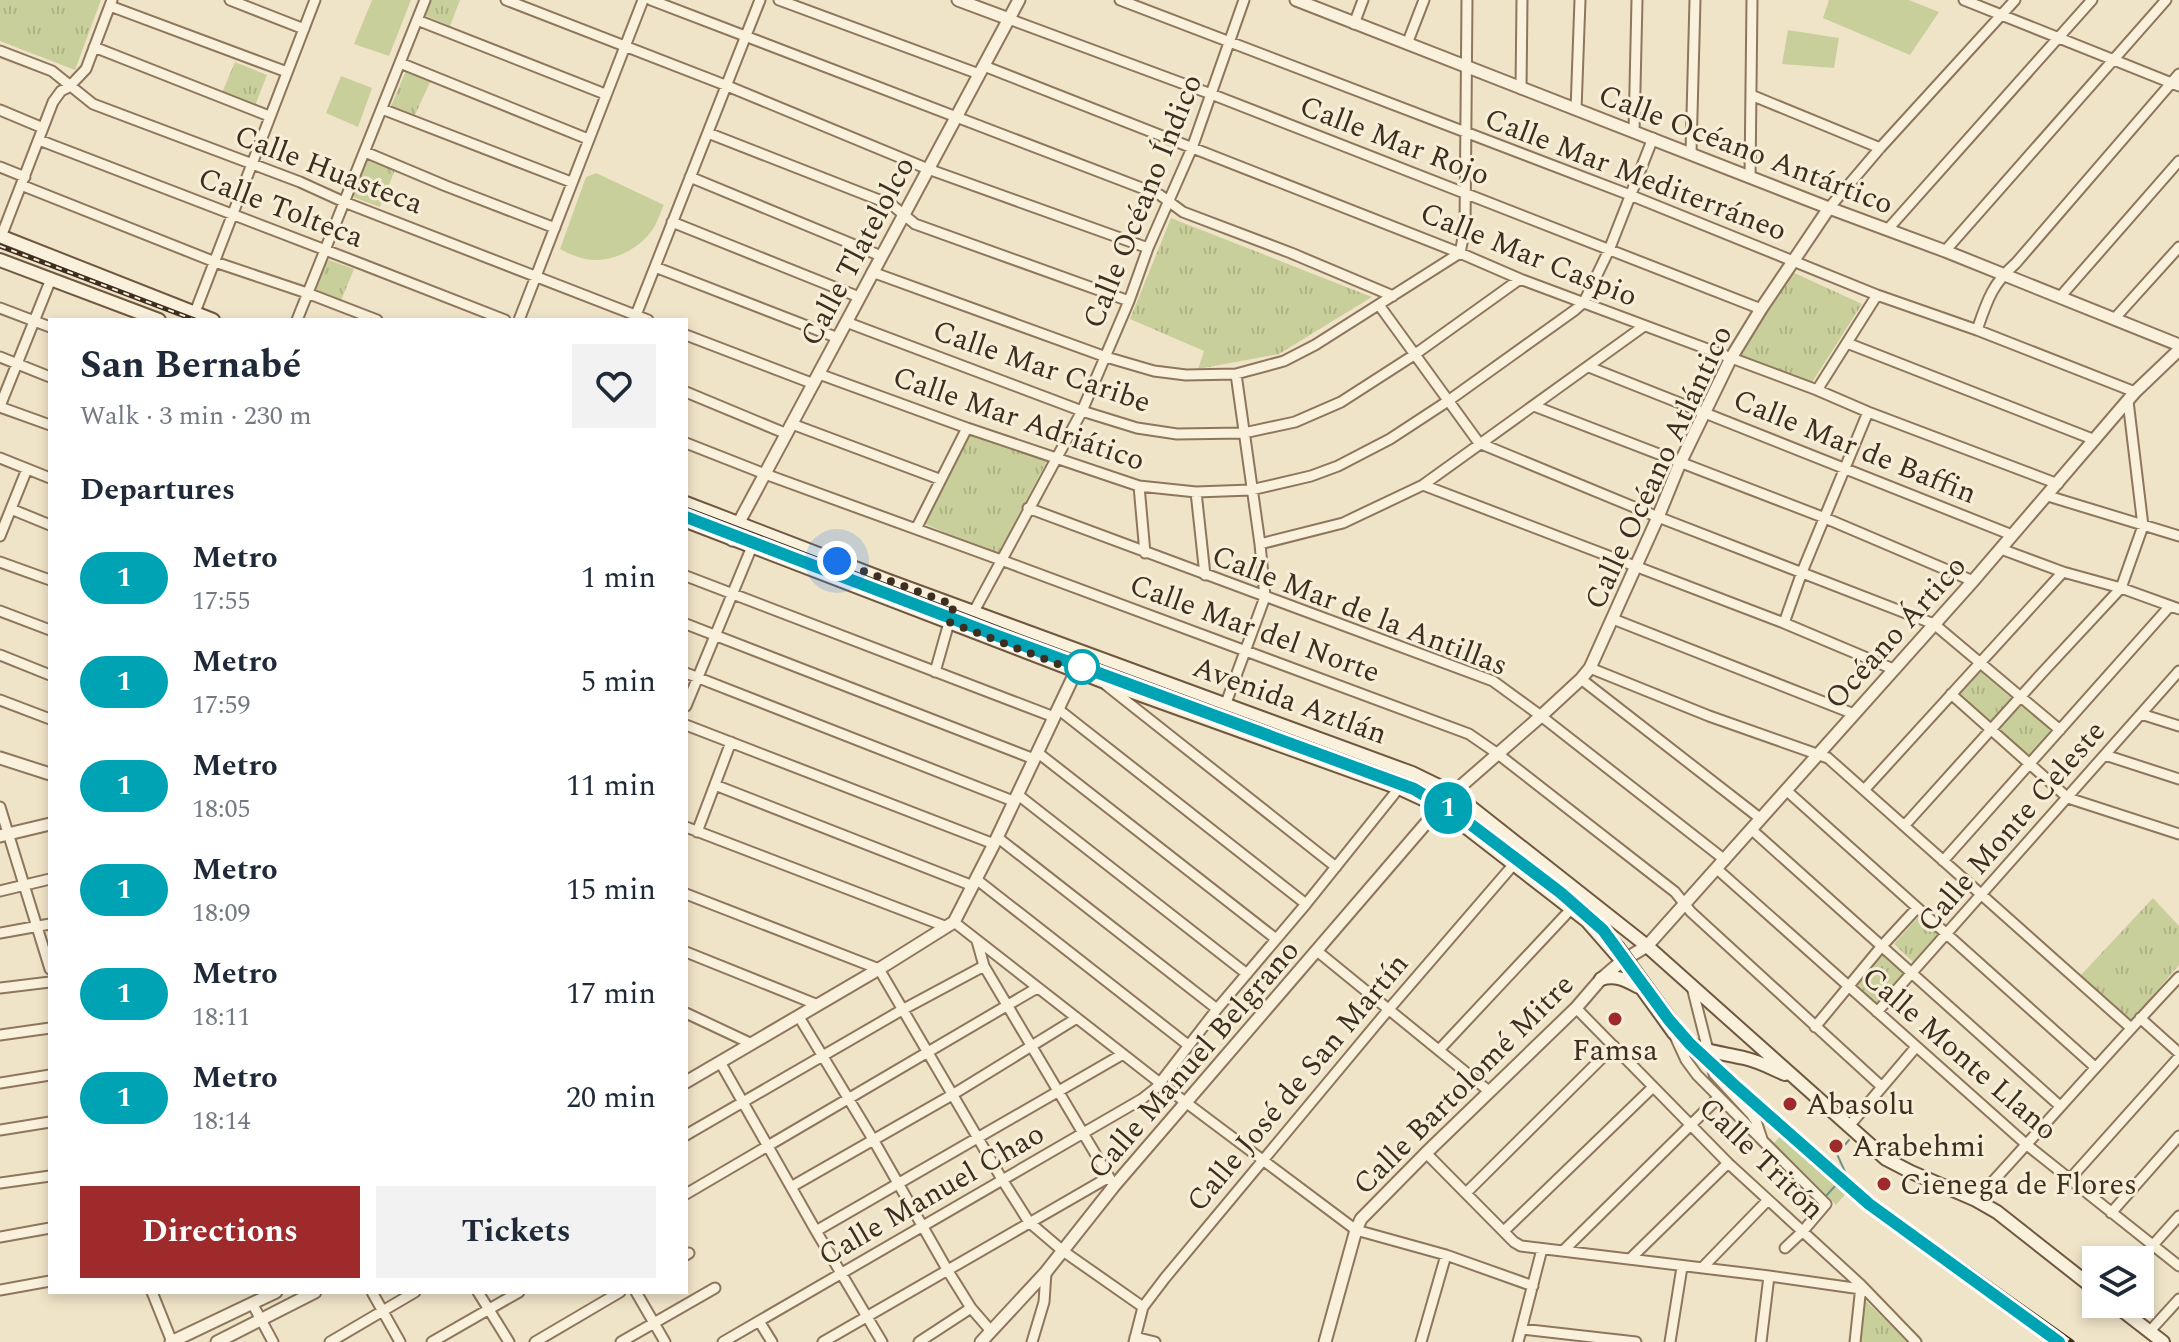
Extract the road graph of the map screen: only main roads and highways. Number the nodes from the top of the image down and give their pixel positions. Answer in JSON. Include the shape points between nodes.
{"nodes":[{"id":1,"x":0,"y":237,"type":"edge"},
{"id":2,"x":0,"y":260,"type":"edge"},
{"id":3,"x":193,"y":316,"type":"edge"},
{"id":4,"x":154,"y":318,"type":"edge"},
{"id":5,"x":688,"y":504,"type":"edge"},
{"id":6,"x":688,"y":522,"type":"edge"},
{"id":7,"x":1601,"y":979,"type":"road end"},
{"id":8,"x":1642,"y":989,"type":"junction"},
{"id":9,"x":1798,"y":1081,"type":"junction"},
{"id":10,"x":2082,"y":1279,"type":"edge"},
{"id":11,"x":2132,"y":1318,"type":"edge"},
{"id":12,"x":2163,"y":1342,"type":"edge"}],
"edges":[{"from":1,"to":3,"type":"main road"},
{"from":2,"to":4,"type":"main road"},
{"from":5,"to":9,"type":"main road","name":"Avenida Aztlán","via":[[1412,773],[1453,793],[1647,946]]},
{"from":6,"to":8,"type":"main road","name":"Avenida Aztlán","via":[[1440,807],[1587,921]]},
{"from":7,"to":8,"type":"main road","via":[[1616,977]]},
{"from":8,"to":9,"type":"main road","name":"Avenida Aztlán","via":[[1674,1034],[1689,1045],[1747,1058]]},
{"from":9,"to":10,"type":"main road","name":"Avenida Aztlán","via":[[1898,1166],[1997,1212]]},
{"from":11,"to":12,"type":"main road"}]}
